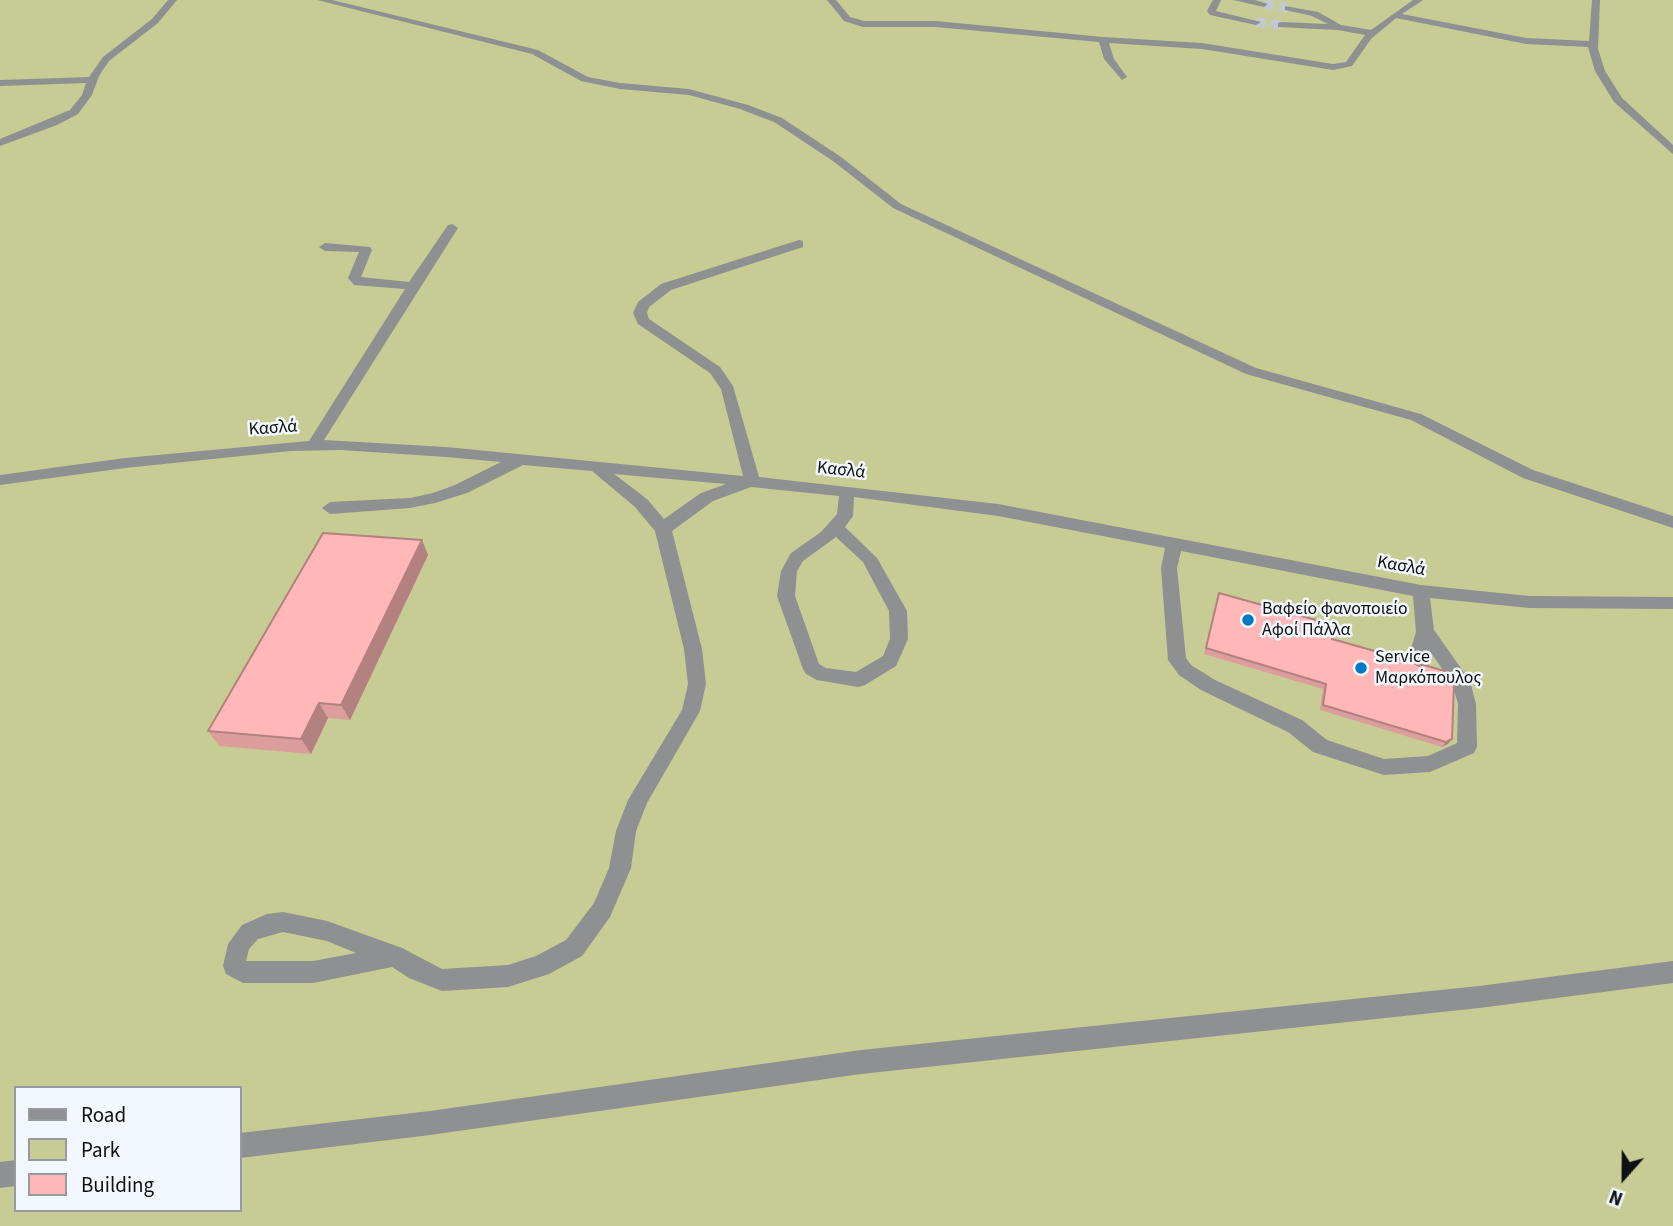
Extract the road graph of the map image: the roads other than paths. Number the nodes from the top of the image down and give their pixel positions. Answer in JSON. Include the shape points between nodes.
{"nodes":[{"id":1,"x":173,"y":0,"type":"edge"},
{"id":2,"x":321,"y":0,"type":"edge"},
{"id":3,"x":831,"y":0,"type":"edge"},
{"id":4,"x":1217,"y":0,"type":"edge"},
{"id":5,"x":1237,"y":0,"type":"edge"},
{"id":6,"x":1419,"y":0,"type":"edge"},
{"id":7,"x":1595,"y":0,"type":"edge"},
{"id":8,"x":1264,"y":4,"type":"tunnel mouth"},
{"id":9,"x":1287,"y":8,"type":"tunnel mouth"},
{"id":10,"x":1394,"y":15,"type":"junction"},
{"id":11,"x":1256,"y":22,"type":"tunnel mouth"},
{"id":12,"x":1281,"y":25,"type":"tunnel mouth"},
{"id":13,"x":1341,"y":28,"type":"junction"},
{"id":14,"x":1372,"y":33,"type":"junction"},
{"id":15,"x":1103,"y":40,"type":"junction"},
{"id":16,"x":1594,"y":44,"type":"junction"},
{"id":17,"x":1122,"y":77,"type":"dead end"},
{"id":18,"x":93,"y":80,"type":"junction"},
{"id":19,"x":0,"y":83,"type":"edge"},
{"id":20,"x":0,"y":144,"type":"edge"},
{"id":21,"x":1673,"y":151,"type":"edge"},
{"id":22,"x":453,"y":228,"type":"dead end"},
{"id":23,"x":799,"y":243,"type":"dead end"},
{"id":24,"x":326,"y":247,"type":"dead end"},
{"id":25,"x":413,"y":286,"type":"junction"},
{"id":26,"x":314,"y":445,"type":"junction"},
{"id":27,"x":521,"y":459,"type":"junction"},
{"id":28,"x":595,"y":466,"type":"junction"},
{"id":29,"x":0,"y":480,"type":"edge"},
{"id":30,"x":752,"y":481,"type":"junction"},
{"id":31,"x":847,"y":491,"type":"junction"},
{"id":32,"x":330,"y":508,"type":"dead end"},
{"id":33,"x":1673,"y":522,"type":"edge"},
{"id":34,"x":835,"y":527,"type":"junction"},
{"id":35,"x":663,"y":529,"type":"junction"},
{"id":36,"x":1175,"y":542,"type":"junction"},
{"id":37,"x":1421,"y":591,"type":"junction"},
{"id":38,"x":1673,"y":603,"type":"edge"},
{"id":39,"x":1425,"y":632,"type":"junction"},
{"id":40,"x":1416,"y":662,"type":"edge"},
{"id":41,"x":394,"y":956,"type":"junction"},
{"id":42,"x":1673,"y":972,"type":"edge"},
{"id":43,"x":242,"y":1146,"type":"edge"}],
"edges":[{"from":1,"to":18,"type":"street","via":[[155,21],[112,54]]},
{"from":2,"to":33,"type":"street","via":[[535,52],[585,79],[689,92],[778,120],[897,206],[1251,371],[1416,417],[1528,474]]},
{"from":3,"to":15,"type":"street","via":[[847,19],[863,24],[936,24]]},
{"from":4,"to":11,"type":"street","via":[[1213,13]]},
{"from":5,"to":8,"type":"street"},
{"from":6,"to":10,"type":"street"},
{"from":7,"to":16,"type":"street"},
{"from":9,"to":13,"type":"street","via":[[1328,19]]},
{"from":10,"to":14,"type":"street"},
{"from":10,"to":16,"type":"street","via":[[1526,41]]},
{"from":12,"to":13,"type":"street"},
{"from":13,"to":14,"type":"street"},
{"from":14,"to":15,"type":"street","via":[[1349,64],[1333,67],[1229,49]]},
{"from":15,"to":17,"type":"street"},
{"from":16,"to":21,"type":"street","via":[[1600,71],[1613,92]]},
{"from":18,"to":19,"type":"street"},
{"from":18,"to":20,"type":"street","via":[[74,112]]},
{"from":22,"to":25,"type":"street"},
{"from":23,"to":30,"type":"street","via":[[666,287],[643,305],[640,313],[653,329],[715,370],[728,389]]},
{"from":24,"to":25,"type":"street","via":[[366,250],[354,278],[359,282]]},
{"from":25,"to":26,"type":"street"},
{"from":26,"to":27,"type":"street","name":"Κασλά"},
{"from":26,"to":29,"type":"street","name":"Κασλά","via":[[138,461]]},
{"from":27,"to":28,"type":"street","name":"Κασλά"},
{"from":27,"to":32,"type":"street","via":[[435,498]]},
{"from":28,"to":30,"type":"street","name":"Κασλά"},
{"from":28,"to":35,"type":"street","via":[[641,503]]},
{"from":30,"to":31,"type":"street","name":"Κασλά"},
{"from":30,"to":35,"type":"street","via":[[707,497]]},
{"from":31,"to":34,"type":"street","via":[[845,516]]},
{"from":31,"to":36,"type":"street","name":"Κασλά","via":[[998,510]]},
{"from":34,"to":34,"type":"street","via":[[797,557],[789,571],[786,596],[812,670],[858,680],[890,661],[899,639],[898,611],[869,558]]},
{"from":35,"to":41,"type":"street","via":[[693,649],[696,684],[691,711],[638,800],[626,831],[620,868],[602,910],[574,948],[541,966],[508,976],[442,980]]},
{"from":36,"to":37,"type":"street","name":"Κασλά"},
{"from":36,"to":39,"type":"street","via":[[1169,568],[1177,660],[1208,685],[1295,726],[1320,746],[1384,767],[1430,764],[1467,747],[1467,704],[1461,681]]},
{"from":37,"to":38,"type":"street","name":"Κασλά","via":[[1529,602]]},
{"from":37,"to":39,"type":"street"},
{"from":39,"to":40,"type":"street"},
{"from":41,"to":41,"type":"street","via":[[327,931],[284,922],[250,932],[239,944],[234,966],[243,972],[281,974]]},
{"from":42,"to":43,"type":"street","via":[[861,1062]]}]}
